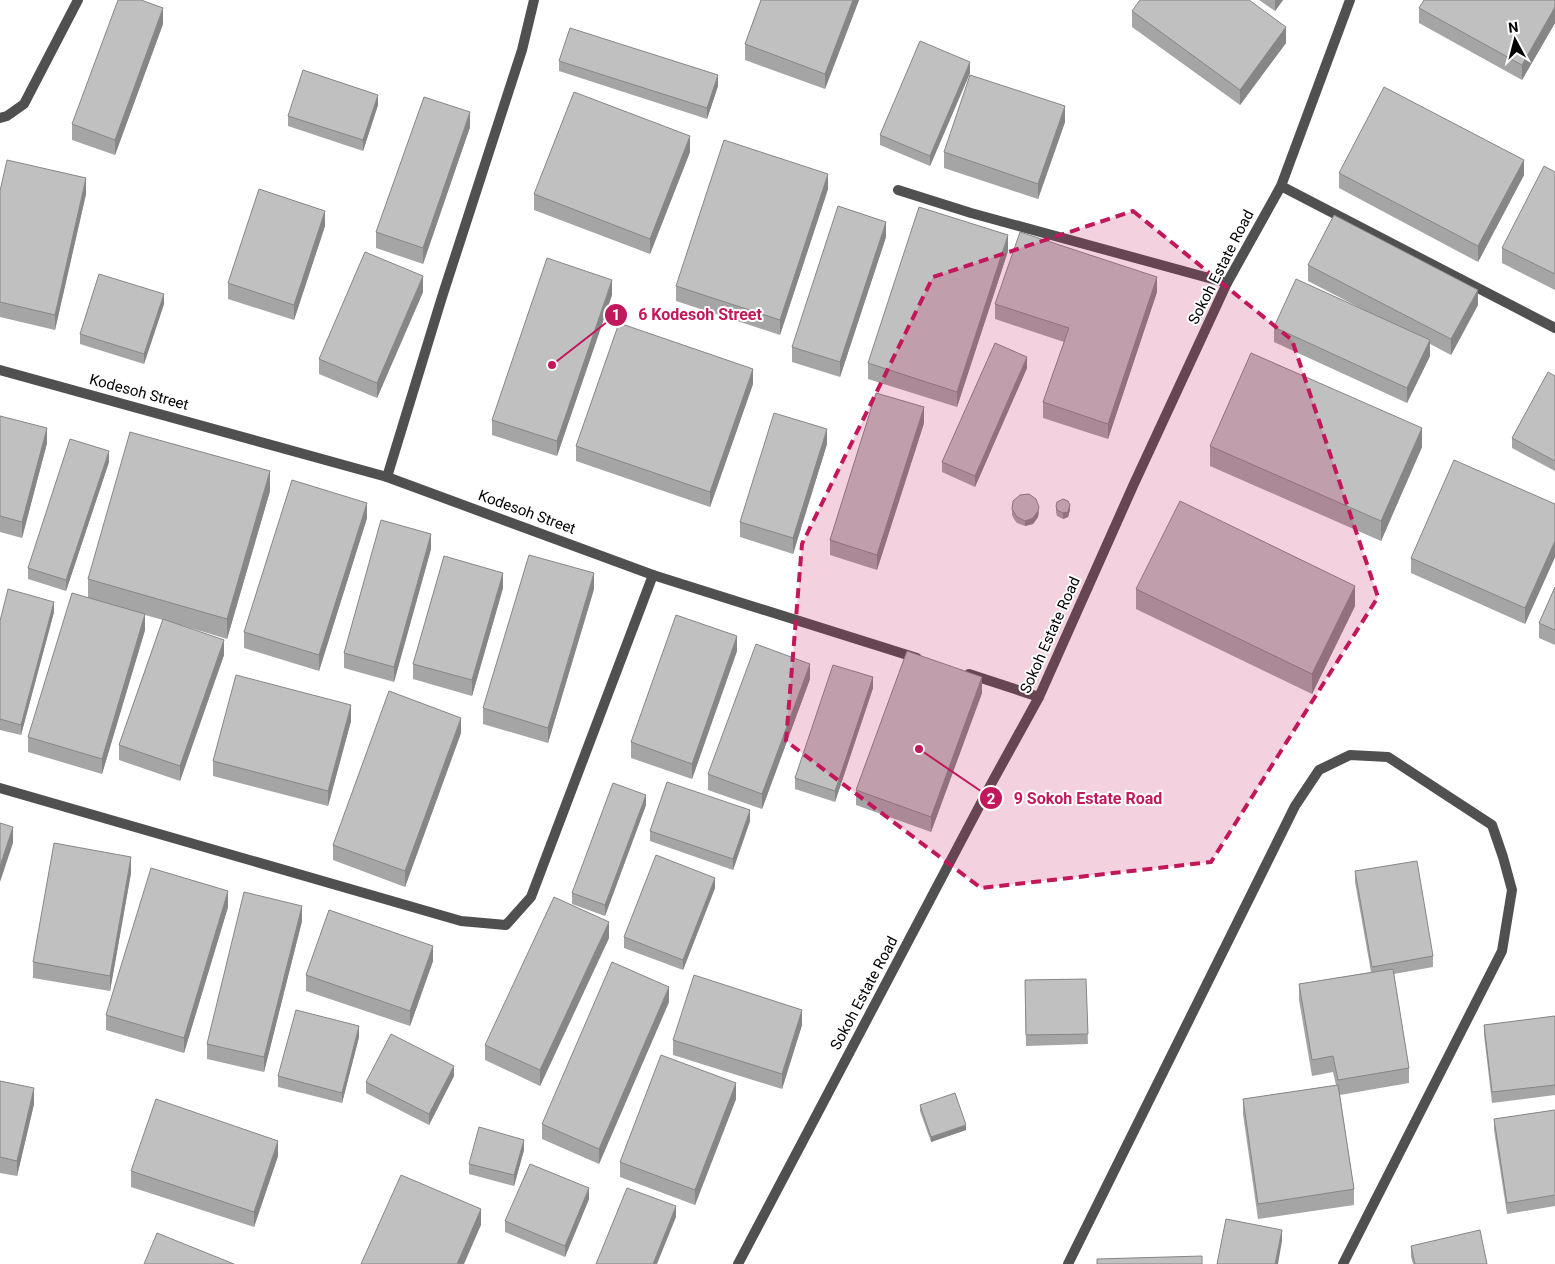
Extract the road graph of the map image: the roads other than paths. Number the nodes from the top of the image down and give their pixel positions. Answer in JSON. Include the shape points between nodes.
{"nodes":[{"id":1,"x":78,"y":0,"type":"edge"},
{"id":2,"x":534,"y":0,"type":"edge"},
{"id":3,"x":1350,"y":0,"type":"edge"},
{"id":4,"x":0,"y":118,"type":"edge"},
{"id":5,"x":1281,"y":186,"type":"junction"},
{"id":6,"x":898,"y":190,"type":"dead end"},
{"id":7,"x":1227,"y":283,"type":"junction"},
{"id":8,"x":1555,"y":328,"type":"edge"},
{"id":9,"x":0,"y":370,"type":"edge"},
{"id":10,"x":387,"y":477,"type":"junction"},
{"id":11,"x":653,"y":575,"type":"junction"},
{"id":12,"x":926,"y":661,"type":"edge"},
{"id":13,"x":954,"y":670,"type":"edge"},
{"id":14,"x":1039,"y":697,"type":"junction"},
{"id":15,"x":0,"y":788,"type":"edge"},
{"id":16,"x":738,"y":1264,"type":"edge"},
{"id":17,"x":1068,"y":1264,"type":"edge"},
{"id":18,"x":1344,"y":1264,"type":"edge"}],
"edges":[{"from":1,"to":4,"type":"street","via":[[24,104]]},
{"from":2,"to":10,"type":"street","via":[[522,50]]},
{"from":3,"to":5,"type":"street","name":"Sokoh Estate Road"},
{"from":5,"to":7,"type":"street","name":"Sokoh Estate Road"},
{"from":5,"to":8,"type":"street"},
{"from":6,"to":7,"type":"street"},
{"from":7,"to":14,"type":"street","name":"Sokoh Estate Road"},
{"from":9,"to":10,"type":"street","name":"Kodesoh Street"},
{"from":10,"to":11,"type":"street","name":"Kodesoh Street"},
{"from":11,"to":12,"type":"street","name":"Kodesoh Street"},
{"from":11,"to":15,"type":"street","via":[[531,897],[506,924],[461,921]]},
{"from":13,"to":14,"type":"street"},
{"from":14,"to":16,"type":"street","name":"Sokoh Estate Road"},
{"from":17,"to":18,"type":"street","via":[[1295,806],[1319,770],[1350,755],[1388,757],[1492,824],[1512,890],[1502,951]]}]}
